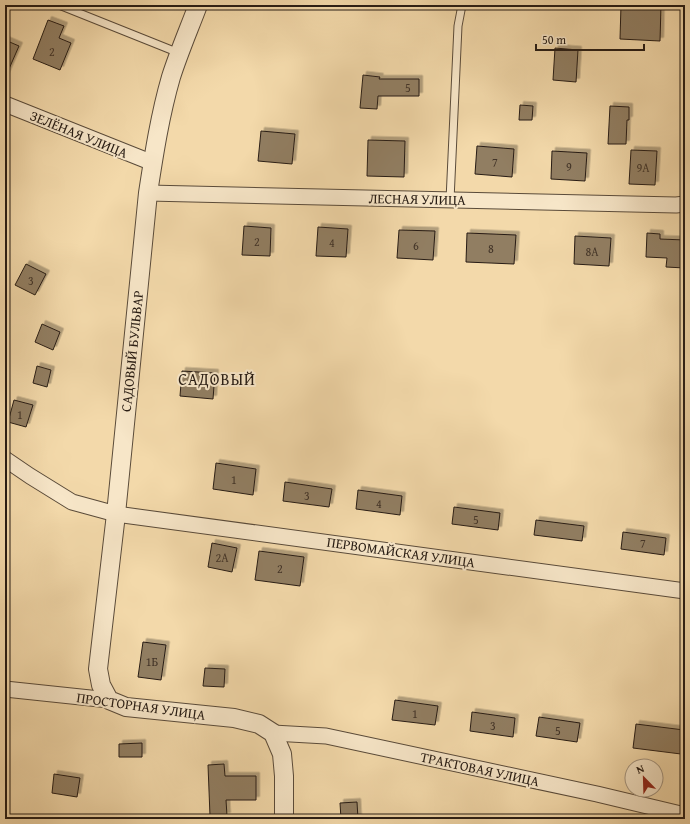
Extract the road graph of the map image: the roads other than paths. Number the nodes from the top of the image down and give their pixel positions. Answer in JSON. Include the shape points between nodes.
{"nodes":[{"id":1,"x":59,"y":5,"type":"edge"},
{"id":2,"x":198,"y":5,"type":"edge"},
{"id":3,"x":462,"y":5,"type":"edge"},
{"id":4,"x":179,"y":54,"type":"junction"},
{"id":5,"x":5,"y":104,"type":"edge"},
{"id":6,"x":153,"y":163,"type":"junction"},
{"id":7,"x":148,"y":194,"type":"junction"},
{"id":8,"x":450,"y":200,"type":"junction"},
{"id":9,"x":685,"y":204,"type":"edge"},
{"id":10,"x":5,"y":459,"type":"edge"},
{"id":11,"x":116,"y":514,"type":"junction"},
{"id":12,"x":685,"y":590,"type":"edge"},
{"id":13,"x":8,"y":692,"type":"edge"},
{"id":14,"x":109,"y":700,"type":"junction"},
{"id":15,"x":273,"y":734,"type":"junction"},
{"id":16,"x":685,"y":815,"type":"edge"},
{"id":17,"x":284,"y":819,"type":"edge"}],
"edges":[{"from":1,"to":4,"type":"lane"},
{"from":2,"to":4,"type":"street","name":"САДОВЫЙ БУЛЬВАР"},
{"from":3,"to":8,"type":"lane","via":[[458,26]]},
{"from":4,"to":6,"type":"street","name":"САДОВЫЙ БУЛЬВАР","via":[[161,116]]},
{"from":5,"to":6,"type":"street","name":"ЗЕЛЁНАЯ УЛИЦА"},
{"from":6,"to":7,"type":"street","name":"САДОВЫЙ БУЛЬВАР"},
{"from":7,"to":8,"type":"street","name":"ЛЕСНАЯ УЛИЦА"},
{"from":7,"to":11,"type":"street","name":"САДОВЫЙ БУЛЬВАР"},
{"from":8,"to":9,"type":"street","name":"ЛЕСНАЯ УЛИЦА"},
{"from":10,"to":11,"type":"street","name":"ПЕРВОМАЙСКАЯ УЛИЦА","via":[[72,502]]},
{"from":11,"to":12,"type":"street","name":"ПЕРВОМАЙСКАЯ УЛИЦА"},
{"from":11,"to":14,"type":"street","name":"САДОВЫЙ БУЛЬВАР","via":[[98,669],[101,685]]},
{"from":13,"to":14,"type":"street","name":"ПРОСТОРНАЯ УЛИЦА"},
{"from":14,"to":15,"type":"street","name":"ПРОСТОРНАЯ УЛИЦА","via":[[126,707],[234,718],[259,724]]},
{"from":15,"to":16,"type":"street","name":"ТРАКТОВАЯ УЛИЦА","via":[[326,736]]},
{"from":15,"to":17,"type":"street","via":[[282,754]]}]}
